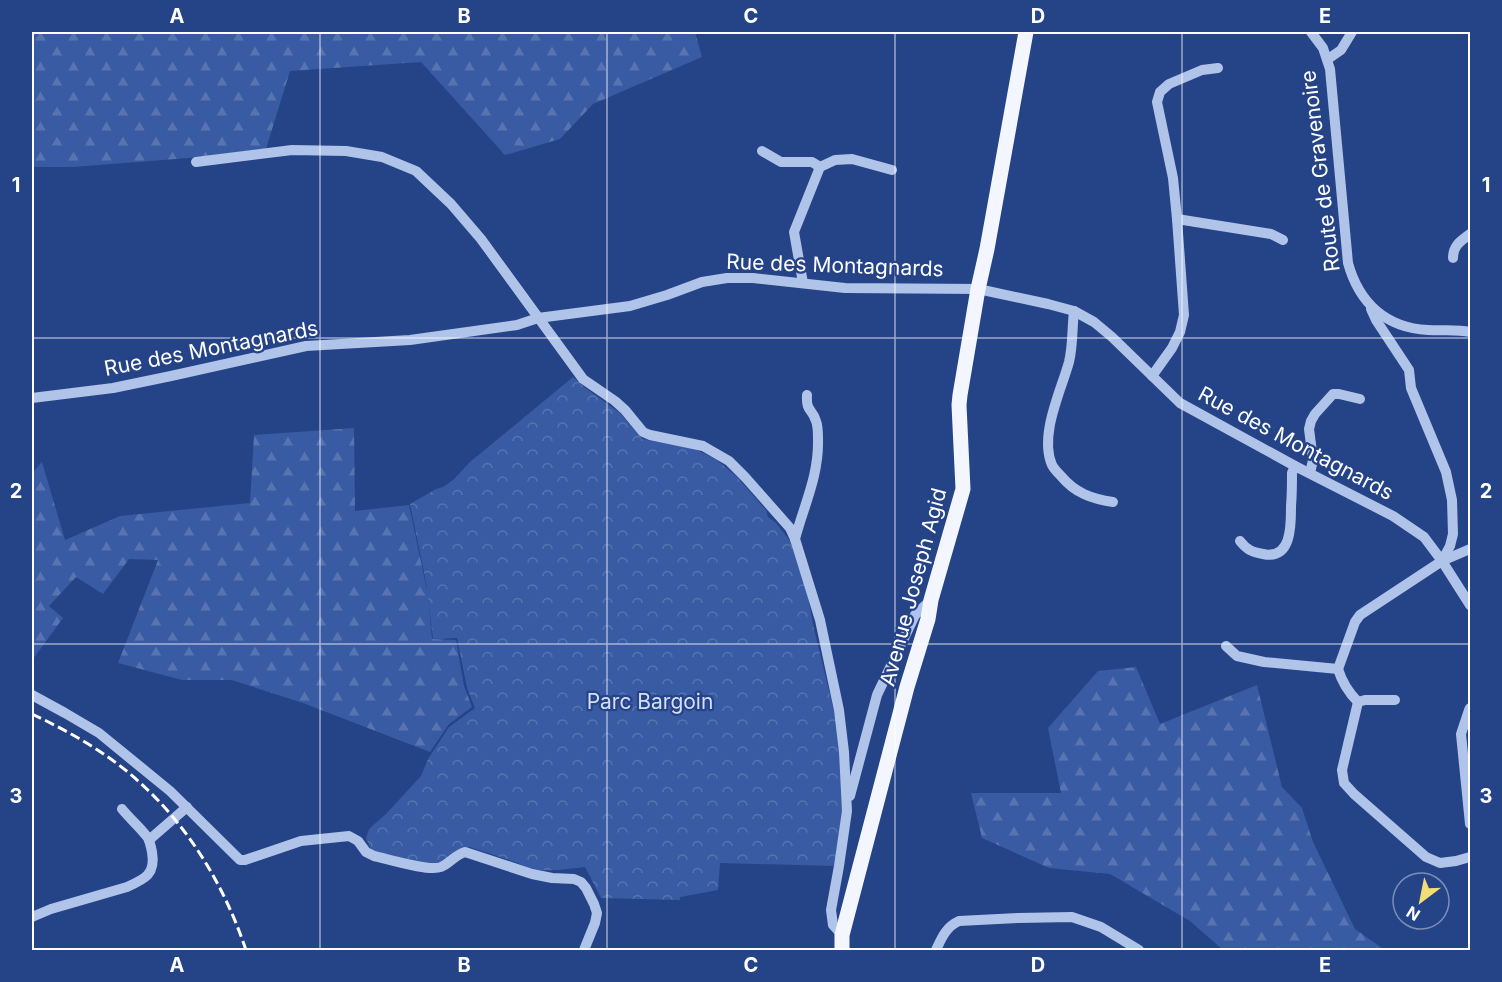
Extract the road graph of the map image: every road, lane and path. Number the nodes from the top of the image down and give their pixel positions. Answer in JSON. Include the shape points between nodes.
{"nodes":[{"id":1,"x":1026,"y":32,"type":"edge"},
{"id":2,"x":1311,"y":32,"type":"edge"},
{"id":3,"x":1352,"y":32,"type":"edge"},
{"id":4,"x":1328,"y":59,"type":"junction"},
{"id":5,"x":1218,"y":68,"type":"dead end"},
{"id":6,"x":762,"y":151,"type":"dead end"},
{"id":7,"x":196,"y":162,"type":"dead end"},
{"id":8,"x":820,"y":167,"type":"junction"},
{"id":9,"x":892,"y":170,"type":"dead end"},
{"id":10,"x":1177,"y":219,"type":"junction"},
{"id":11,"x":1470,"y":234,"type":"edge"},
{"id":12,"x":1284,"y":240,"type":"dead end"},
{"id":13,"x":1453,"y":258,"type":"dead end"},
{"id":14,"x":803,"y":283,"type":"junction"},
{"id":15,"x":978,"y":289,"type":"junction"},
{"id":16,"x":1367,"y":303,"type":"junction"},
{"id":17,"x":1074,"y":311,"type":"junction"},
{"id":18,"x":538,"y":318,"type":"junction"},
{"id":19,"x":1470,"y":332,"type":"edge"},
{"id":20,"x":1152,"y":376,"type":"junction"},
{"id":21,"x":807,"y":395,"type":"dead end"},
{"id":22,"x":32,"y":398,"type":"edge"},
{"id":23,"x":1360,"y":399,"type":"dead end"},
{"id":24,"x":1296,"y":466,"type":"junction"},
{"id":25,"x":1310,"y":473,"type":"junction"},
{"id":26,"x":1113,"y":502,"type":"dead end"},
{"id":27,"x":795,"y":539,"type":"junction"},
{"id":28,"x":1240,"y":541,"type":"dead end"},
{"id":29,"x":1470,"y":549,"type":"edge"},
{"id":30,"x":1442,"y":561,"type":"junction"},
{"id":31,"x":931,"y":600,"type":"junction"},
{"id":32,"x":1470,"y":605,"type":"edge"},
{"id":33,"x":1226,"y":646,"type":"dead end"},
{"id":34,"x":1338,"y":669,"type":"junction"},
{"id":35,"x":32,"y":695,"type":"edge"},
{"id":36,"x":1395,"y":700,"type":"dead end"},
{"id":37,"x":1358,"y":702,"type":"junction"},
{"id":38,"x":1470,"y":708,"type":"edge"},
{"id":39,"x":187,"y":807,"type":"junction"},
{"id":40,"x":122,"y":810,"type":"dead end"},
{"id":41,"x":847,"y":811,"type":"junction"},
{"id":42,"x":1470,"y":824,"type":"edge"},
{"id":43,"x":149,"y":840,"type":"junction"},
{"id":44,"x":1470,"y":857,"type":"edge"},
{"id":45,"x":32,"y":917,"type":"edge"},
{"id":46,"x":842,"y":943,"type":"edge"},
{"id":47,"x":584,"y":951,"type":"edge"},
{"id":48,"x":936,"y":951,"type":"edge"},
{"id":49,"x":1139,"y":951,"type":"edge"}],
"edges":[{"from":1,"to":15,"type":"main road","name":"Avenue Joseph Agid"},
{"from":2,"to":4,"type":"street","name":"Route de Gravenoire"},
{"from":3,"to":4,"type":"street","via":[[1341,50]]},
{"from":4,"to":16,"type":"street","name":"Route de Gravenoire","via":[[1348,263]]},
{"from":5,"to":10,"type":"street","via":[[1202,70],[1169,84],[1160,92],[1157,102]]},
{"from":6,"to":8,"type":"street","via":[[781,162],[812,162]]},
{"from":7,"to":18,"type":"street","via":[[292,150],[346,151],[382,157],[416,171],[481,239]]},
{"from":8,"to":9,"type":"street","via":[[834,160],[852,159]]},
{"from":8,"to":14,"type":"street","via":[[794,232]]},
{"from":10,"to":12,"type":"street","via":[[1271,234]]},
{"from":10,"to":20,"type":"street","via":[[1184,315],[1172,348]]},
{"from":11,"to":13,"type":"street","via":[[1457,244]]},
{"from":14,"to":15,"type":"street","name":"Rue des Montagnards","via":[[845,288]]},
{"from":14,"to":18,"type":"street","name":"Rue des Montagnards","via":[[727,278],[702,282],[630,306]]},
{"from":15,"to":17,"type":"street","name":"Rue des Montagnards"},
{"from":15,"to":31,"type":"main road","name":"Avenue Joseph Agid","via":[[959,405],[963,489]]},
{"from":16,"to":19,"type":"street","name":"Route de Gravenoire","via":[[1380,315],[1408,327]]},
{"from":16,"to":30,"type":"street","via":[[1409,370],[1412,388],[1446,472],[1453,534]]},
{"from":17,"to":20,"type":"street","name":"Rue des Montagnards","via":[[1094,322]]},
{"from":17,"to":26,"type":"street","via":[[1070,359],[1049,432],[1049,449],[1053,466],[1066,483],[1079,493]]},
{"from":18,"to":22,"type":"street","name":"Rue des Montagnards","via":[[517,326],[410,340],[306,346],[112,388]]},
{"from":18,"to":27,"type":"street","via":[[583,379],[615,401],[643,432],[703,446],[729,461],[790,528]]},
{"from":20,"to":24,"type":"street","name":"Rue des Montagnards","via":[[1190,410]]},
{"from":21,"to":27,"type":"street","via":[[807,405],[816,420],[817,460]]},
{"from":23,"to":25,"type":"street","via":[[1333,394],[1315,414],[1309,429],[1313,460]]},
{"from":24,"to":25,"type":"street","name":"Rue des Montagnards"},
{"from":24,"to":28,"type":"street","via":[[1292,473],[1291,531],[1287,543],[1281,551],[1267,555],[1247,550]]},
{"from":25,"to":30,"type":"street","name":"Rue des Montagnards","via":[[1393,516],[1424,537]]},
{"from":27,"to":41,"type":"street","via":[[820,620],[839,710]]},
{"from":29,"to":30,"type":"street"},
{"from":30,"to":32,"type":"street","name":"Rue des Montagnards"},
{"from":30,"to":34,"type":"street","via":[[1360,615]]},
{"from":31,"to":41,"type":"street","via":[[915,615],[877,695]]},
{"from":31,"to":46,"type":"main road","name":"Avenue Joseph Agid"},
{"from":33,"to":34,"type":"street","via":[[1237,656],[1264,662]]},
{"from":34,"to":37,"type":"street","via":[[1350,695]]},
{"from":35,"to":39,"type":"street","via":[[99,733]]},
{"from":36,"to":37,"type":"street"},
{"from":37,"to":44,"type":"street","via":[[1342,770],[1344,783],[1426,857],[1440,862]]},
{"from":38,"to":42,"type":"street","via":[[1461,734]]},
{"from":39,"to":43,"type":"street"},
{"from":39,"to":47,"type":"street","via":[[240,860],[301,841],[349,836],[374,856],[428,868],[442,866],[465,852],[532,874],[574,879],[586,888],[597,913]]},
{"from":40,"to":43,"type":"street"},
{"from":41,"to":46,"type":"street","via":[[831,910],[833,926]]},
{"from":43,"to":45,"type":"street","via":[[153,868],[139,881]]},
{"from":48,"to":49,"type":"street","via":[[944,932],[959,921],[1072,917],[1101,927]]}]}
